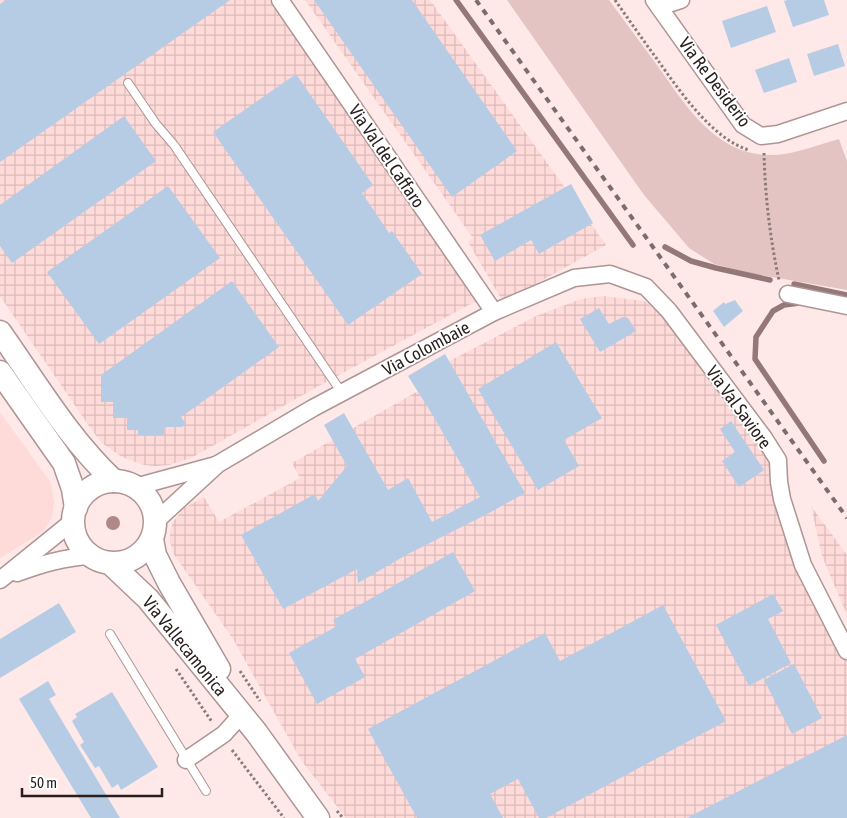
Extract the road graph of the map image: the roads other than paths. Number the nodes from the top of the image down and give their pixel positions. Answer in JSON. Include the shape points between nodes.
{"nodes":[{"id":1,"x":280,"y":0,"type":"edge"},
{"id":2,"x":681,"y":0,"type":"edge"},
{"id":3,"x":657,"y":4,"type":"edge"},
{"id":4,"x":128,"y":82,"type":"dead end"},
{"id":5,"x":847,"y":112,"type":"edge"},
{"id":6,"x":646,"y":288,"type":"joint"},
{"id":7,"x":788,"y":294,"type":"road end"},
{"id":8,"x":847,"y":306,"type":"edge"},
{"id":9,"x":494,"y":312,"type":"junction"},
{"id":10,"x":0,"y":332,"type":"edge"},
{"id":11,"x":0,"y":372,"type":"edge"},
{"id":12,"x":342,"y":392,"type":"junction"},
{"id":13,"x":218,"y":464,"type":"junction"},
{"id":14,"x":124,"y":484,"type":"junction"},
{"id":15,"x":75,"y":515,"type":"junction"},
{"id":16,"x":153,"y":530,"type":"junction"},
{"id":17,"x":101,"y":559,"type":"junction"},
{"id":18,"x":3,"y":578,"type":"edge"},
{"id":19,"x":110,"y":634,"type":"dead end"},
{"id":20,"x":847,"y":651,"type":"edge"},
{"id":21,"x":242,"y":714,"type":"junction"},
{"id":22,"x":256,"y":732,"type":"junction"},
{"id":23,"x":186,"y":760,"type":"junction"},
{"id":24,"x":206,"y":791,"type":"dead end"},
{"id":25,"x":318,"y":818,"type":"edge"}],
"edges":[{"from":1,"to":9,"type":"street","name":"Via Val del Caffaro"},
{"from":2,"to":3,"type":"street"},
{"from":3,"to":5,"type":"street","name":"Via Re Desiderio","via":[[743,125],[761,136],[778,134]]},
{"from":4,"to":12,"type":"lane"},
{"from":6,"to":9,"type":"street","name":"Via Colombaie","via":[[610,274],[574,278]]},
{"from":6,"to":20,"type":"street","name":"Via Val Saviore","via":[[669,311],[778,460],[782,499],[803,565]]},
{"from":7,"to":8,"type":"street"},
{"from":9,"to":12,"type":"street","name":"Via Colombaie"},
{"from":10,"to":14,"type":"main road","via":[[78,443],[96,465]]},
{"from":11,"to":15,"type":"main road","via":[[64,463],[73,489]]},
{"from":12,"to":13,"type":"street","name":"Via Colombaie"},
{"from":13,"to":14,"type":"street","name":"Via Colombaie"},
{"from":13,"to":16,"type":"street","name":"Via Colombaie"},
{"from":14,"to":15,"type":"main road","via":[[104,482],[87,492],[80,499]]},
{"from":14,"to":16,"type":"main road","via":[[143,494],[149,502],[154,512]]},
{"from":15,"to":17,"type":"main road","via":[[78,541]]},
{"from":15,"to":18,"type":"street"},
{"from":16,"to":17,"type":"main road","via":[[146,548],[135,557],[120,563]]},
{"from":16,"to":22,"type":"main road","name":"Via Vallecamonica","via":[[155,555],[169,583]]},
{"from":17,"to":18,"type":"street","via":[[73,557],[47,562]]},
{"from":17,"to":21,"type":"main road","name":"Via Vallecamonica","via":[[148,599]]},
{"from":19,"to":23,"type":"lane"},
{"from":21,"to":22,"type":"main road","name":"Via Vallecamonica"},
{"from":21,"to":23,"type":"street","via":[[222,736]]},
{"from":22,"to":25,"type":"main road","name":"Via Vallecamonica"},
{"from":23,"to":24,"type":"lane"}]}
